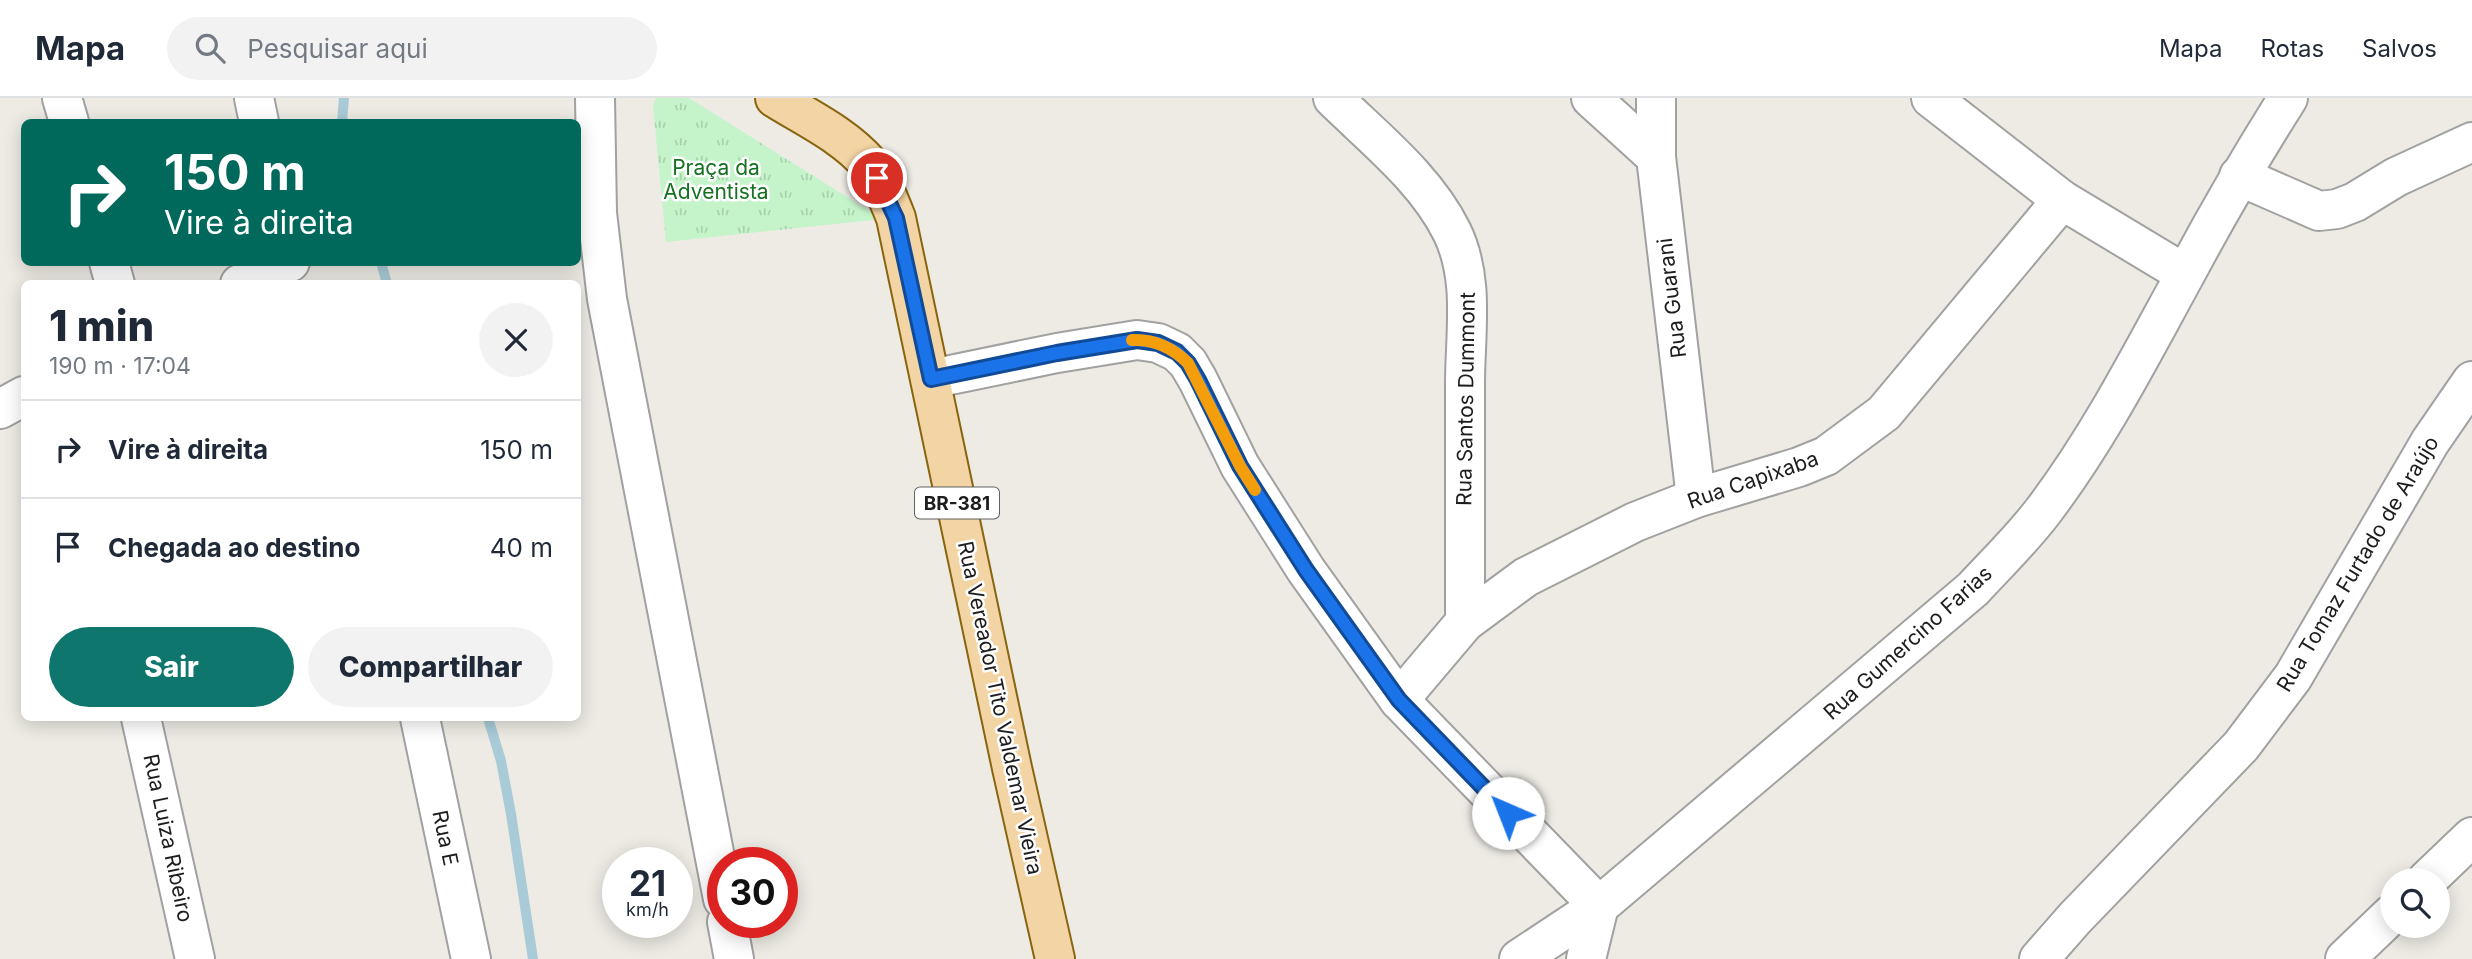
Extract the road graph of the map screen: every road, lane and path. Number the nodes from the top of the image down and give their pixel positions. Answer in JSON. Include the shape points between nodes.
{"nodes":[{"id":1,"x":62,"y":98,"type":"edge"},
{"id":2,"x":254,"y":98,"type":"edge"},
{"id":3,"x":595,"y":98,"type":"edge"},
{"id":4,"x":775,"y":98,"type":"edge"},
{"id":5,"x":1333,"y":98,"type":"edge"},
{"id":6,"x":1591,"y":98,"type":"edge"},
{"id":7,"x":1656,"y":98,"type":"edge"},
{"id":8,"x":1931,"y":98,"type":"edge"},
{"id":9,"x":2288,"y":98,"type":"edge"},
{"id":10,"x":68,"y":119,"type":"edge"},
{"id":11,"x":258,"y":119,"type":"edge"},
{"id":12,"x":2472,"y":142,"type":"edge"},
{"id":13,"x":1656,"y":157,"type":"junction"},
{"id":14,"x":2239,"y":176,"type":"junction"},
{"id":15,"x":2062,"y":200,"type":"junction"},
{"id":16,"x":587,"y":216,"type":"edge"},
{"id":17,"x":283,"y":266,"type":"edge"},
{"id":18,"x":2185,"y":274,"type":"junction"},
{"id":19,"x":249,"y":280,"type":"edge"},
{"id":20,"x":931,"y":379,"type":"junction"},
{"id":21,"x":2472,"y":381,"type":"edge"},
{"id":22,"x":21,"y":398,"type":"edge"},
{"id":23,"x":0,"y":409,"type":"edge"},
{"id":24,"x":1696,"y":498,"type":"junction"},
{"id":25,"x":1465,"y":622,"type":"junction"},
{"id":26,"x":1399,"y":700,"type":"junction"},
{"id":27,"x":142,"y":721,"type":"edge"},
{"id":28,"x":421,"y":721,"type":"edge"},
{"id":29,"x":2472,"y":837,"type":"edge"},
{"id":30,"x":713,"y":847,"type":"edge"},
{"id":31,"x":2440,"y":868,"type":"edge"},
{"id":32,"x":1600,"y":906,"type":"junction"},
{"id":33,"x":2380,"y":925,"type":"edge"},
{"id":34,"x":730,"y":938,"type":"edge"},
{"id":35,"x":195,"y":959,"type":"edge"},
{"id":36,"x":471,"y":959,"type":"edge"},
{"id":37,"x":734,"y":959,"type":"edge"},
{"id":38,"x":1055,"y":959,"type":"edge"},
{"id":39,"x":1519,"y":959,"type":"edge"},
{"id":40,"x":1586,"y":959,"type":"edge"},
{"id":41,"x":2039,"y":959,"type":"edge"},
{"id":42,"x":2345,"y":959,"type":"edge"}],
"edges":[{"from":1,"to":10,"type":"street"},
{"from":2,"to":11,"type":"street"},
{"from":3,"to":16,"type":"street"},
{"from":4,"to":20,"type":"main road","name":"Rua Vereador Tito Valdemar Vieira","number":"BR-381","via":[[848,143],[885,191],[896,218]]},
{"from":5,"to":25,"type":"street","name":"Rua Santos Dummont","via":[[1410,173],[1438,208],[1452,233],[1467,282]]},
{"from":6,"to":13,"type":"street"},
{"from":7,"to":13,"type":"street","name":"Rua Guarani"},
{"from":8,"to":15,"type":"street"},
{"from":9,"to":14,"type":"street","name":"Rua Gumercino Farias"},
{"from":12,"to":14,"type":"street","via":[[2396,177],[2355,202],[2319,211]]},
{"from":13,"to":24,"type":"street","name":"Rua Guarani"},
{"from":14,"to":18,"type":"street","name":"Rua Gumercino Farias"},
{"from":15,"to":18,"type":"street"},
{"from":15,"to":24,"type":"street","name":"Rua Capixaba","via":[[1884,413],[1826,456]]},
{"from":16,"to":30,"type":"street"},
{"from":17,"to":19,"type":"street"},
{"from":18,"to":32,"type":"street","name":"Rua Gumercino Farias","via":[[2082,454],[2043,511],[1973,589]]},
{"from":20,"to":26,"type":"street","via":[[1137,340],[1177,352],[1188,363],[1240,466],[1306,570]]},
{"from":20,"to":38,"type":"main road","name":"Rua Vereador Tito Valdemar Vieira","number":"BR-381"},
{"from":21,"to":41,"type":"street","name":"Rua Tomaz Furtado de Araújo","via":[[2430,442],[2293,677],[2241,746]]},
{"from":22,"to":23,"type":"street"},
{"from":24,"to":25,"type":"street","name":"Rua Capixaba","via":[[1634,522],[1526,577]]},
{"from":25,"to":26,"type":"street","name":"Rua Capixaba"},
{"from":26,"to":32,"type":"street"},
{"from":27,"to":35,"type":"street","name":"Rua Luiza Ribeiro"},
{"from":28,"to":36,"type":"street","name":"Rua E"},
{"from":29,"to":31,"type":"street"},
{"from":32,"to":39,"type":"street","name":"Rua Gumercino Farias"},
{"from":32,"to":40,"type":"street"},
{"from":33,"to":42,"type":"street"},
{"from":34,"to":37,"type":"street"}]}
